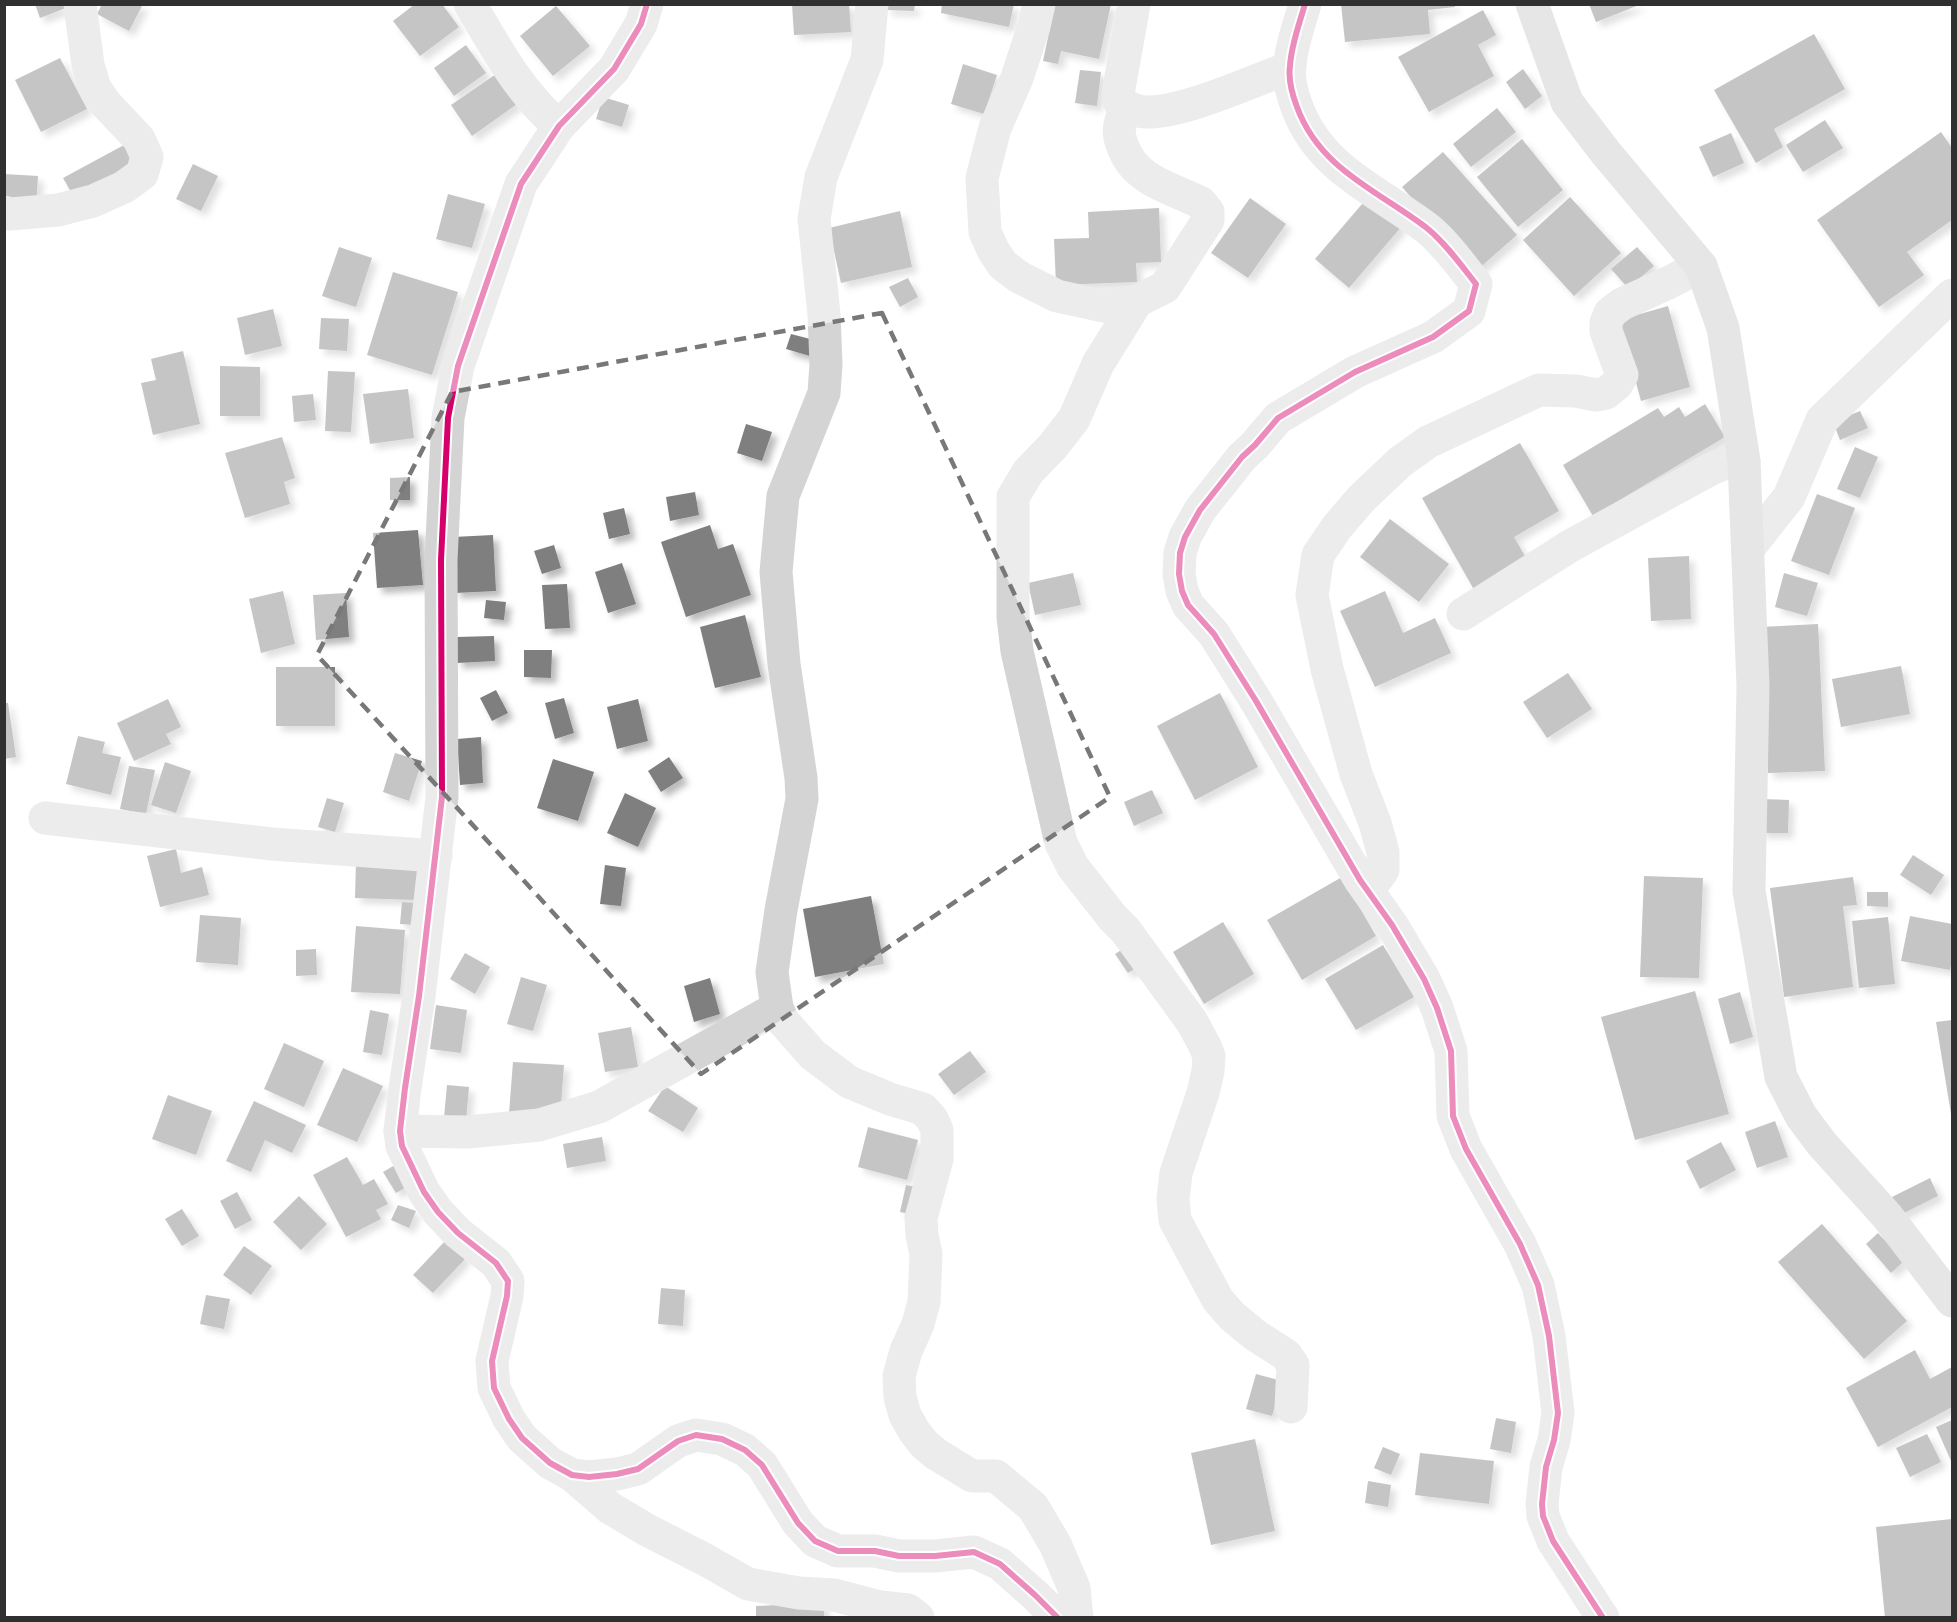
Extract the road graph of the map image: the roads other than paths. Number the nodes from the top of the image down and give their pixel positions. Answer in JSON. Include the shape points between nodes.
{"nodes":[{"id":1,"x":80,"y":4,"type":"edge"},
{"id":2,"x":470,"y":4,"type":"edge"},
{"id":3,"x":647,"y":4,"type":"edge"},
{"id":4,"x":872,"y":4,"type":"edge"},
{"id":5,"x":1039,"y":4,"type":"edge"},
{"id":6,"x":1134,"y":4,"type":"edge"},
{"id":7,"x":1305,"y":4,"type":"edge"},
{"id":8,"x":1532,"y":4,"type":"edge"},
{"id":9,"x":1289,"y":68,"type":"junction"},
{"id":10,"x":1134,"y":110,"type":"junction"},
{"id":11,"x":559,"y":126,"type":"junction"},
{"id":12,"x":4,"y":212,"type":"edge"},
{"id":13,"x":1701,"y":266,"type":"junction"},
{"id":14,"x":1953,"y":296,"type":"edge"},
{"id":15,"x":1137,"y":301,"type":"junction"},
{"id":16,"x":1744,"y":461,"type":"junction"},
{"id":17,"x":1748,"y":549,"type":"junction"},
{"id":18,"x":1463,"y":614,"type":"dead end"},
{"id":19,"x":45,"y":818,"type":"dead end"},
{"id":20,"x":436,"y":856,"type":"junction"},
{"id":21,"x":1368,"y":891,"type":"junction"},
{"id":22,"x":777,"y":1008,"type":"junction"},
{"id":23,"x":400,"y":1131,"type":"junction"},
{"id":24,"x":1953,"y":1301,"type":"edge"},
{"id":25,"x":1291,"y":1407,"type":"dead end"},
{"id":26,"x":572,"y":1475,"type":"junction"},
{"id":27,"x":918,"y":1617,"type":"edge"},
{"id":28,"x":1058,"y":1617,"type":"edge"},
{"id":29,"x":1077,"y":1617,"type":"edge"},
{"id":30,"x":1604,"y":1617,"type":"edge"}],
"edges":[{"from":1,"to":12,"type":"street","via":[[95,88],[139,139],[147,157],[142,174],[93,201],[58,210]]},
{"from":2,"to":11,"type":"street","via":[[527,94]]},
{"from":3,"to":11,"type":"street","via":[[641,24],[614,69]]},
{"from":4,"to":22,"type":"street","via":[[867,60],[821,177],[814,219],[824,314],[824,393],[783,496],[776,572],[802,799],[772,972]]},
{"from":5,"to":15,"type":"street","via":[[1017,78],[995,128],[982,178],[985,232],[1003,266],[1057,296],[1103,306]]},
{"from":6,"to":10,"type":"street","via":[[1118,94],[1120,103]]},
{"from":7,"to":9,"type":"street"},
{"from":8,"to":13,"type":"main road","via":[[1567,102]]},
{"from":9,"to":10,"type":"street","via":[[1191,103],[1160,111]]},
{"from":9,"to":21,"type":"street","via":[[1302,120],[1321,148],[1374,194],[1444,244],[1476,284],[1469,311],[1433,337],[1356,372],[1278,418],[1200,510],[1180,553],[1180,582],[1188,605],[1220,644]]},
{"from":10,"to":15,"type":"street","via":[[1123,115],[1119,138],[1139,173],[1201,203],[1208,212],[1208,220],[1165,286]]},
{"from":11,"to":20,"type":"street","via":[[521,184],[458,366],[448,418],[441,560],[442,797]]},
{"from":13,"to":16,"type":"main road","via":[[1723,328]]},
{"from":13,"to":21,"type":"street","via":[[1610,313],[1606,332],[1622,375],[1606,393],[1539,390],[1428,442],[1360,499],[1318,555],[1312,595],[1327,669],[1383,852],[1383,870]]},
{"from":14,"to":17,"type":"street","via":[[1822,420],[1789,497]]},
{"from":15,"to":25,"type":"street","via":[[1098,364],[1074,419],[1028,472],[1013,497],[1013,617],[1017,651],[1061,843],[1073,867],[1126,931],[1192,1022],[1209,1056],[1203,1093],[1176,1173],[1175,1220],[1218,1300],[1293,1365]]},
{"from":16,"to":17,"type":"main road"},
{"from":16,"to":18,"type":"street","via":[[1711,469],[1570,546]]},
{"from":17,"to":24,"type":"main road","via":[[1753,686],[1749,891],[1781,1077],[1801,1116],[1822,1144],[1887,1216]]},
{"from":19,"to":20,"type":"street"},
{"from":20,"to":23,"type":"street"},
{"from":21,"to":30,"type":"street","via":[[1419,970],[1437,1008],[1451,1051],[1453,1116],[1466,1149],[1520,1244],[1538,1285],[1558,1413],[1546,1467],[1543,1516],[1553,1541]]},
{"from":22,"to":23,"type":"street","via":[[599,1107],[539,1125],[468,1132]]},
{"from":22,"to":29,"type":"street","via":[[783,1021],[813,1055],[849,1082],[924,1109],[932,1119],[937,1130],[937,1159],[921,1218],[926,1254],[924,1302],[899,1376],[905,1415],[924,1444],[936,1454],[972,1476],[996,1476],[1033,1507],[1074,1588]]},
{"from":23,"to":26,"type":"street","via":[[407,1159],[424,1192],[458,1233],[496,1263],[508,1281],[492,1361],[494,1388],[509,1419],[550,1463]]},
{"from":26,"to":27,"type":"street","via":[[610,1508],[748,1584],[834,1595],[908,1610]]},
{"from":26,"to":28,"type":"street","via":[[589,1477],[638,1469],[678,1442],[696,1435],[722,1439],[745,1450],[762,1465],[798,1523],[815,1541],[838,1551],[875,1551],[899,1556],[974,1552],[1000,1563]]}]}
